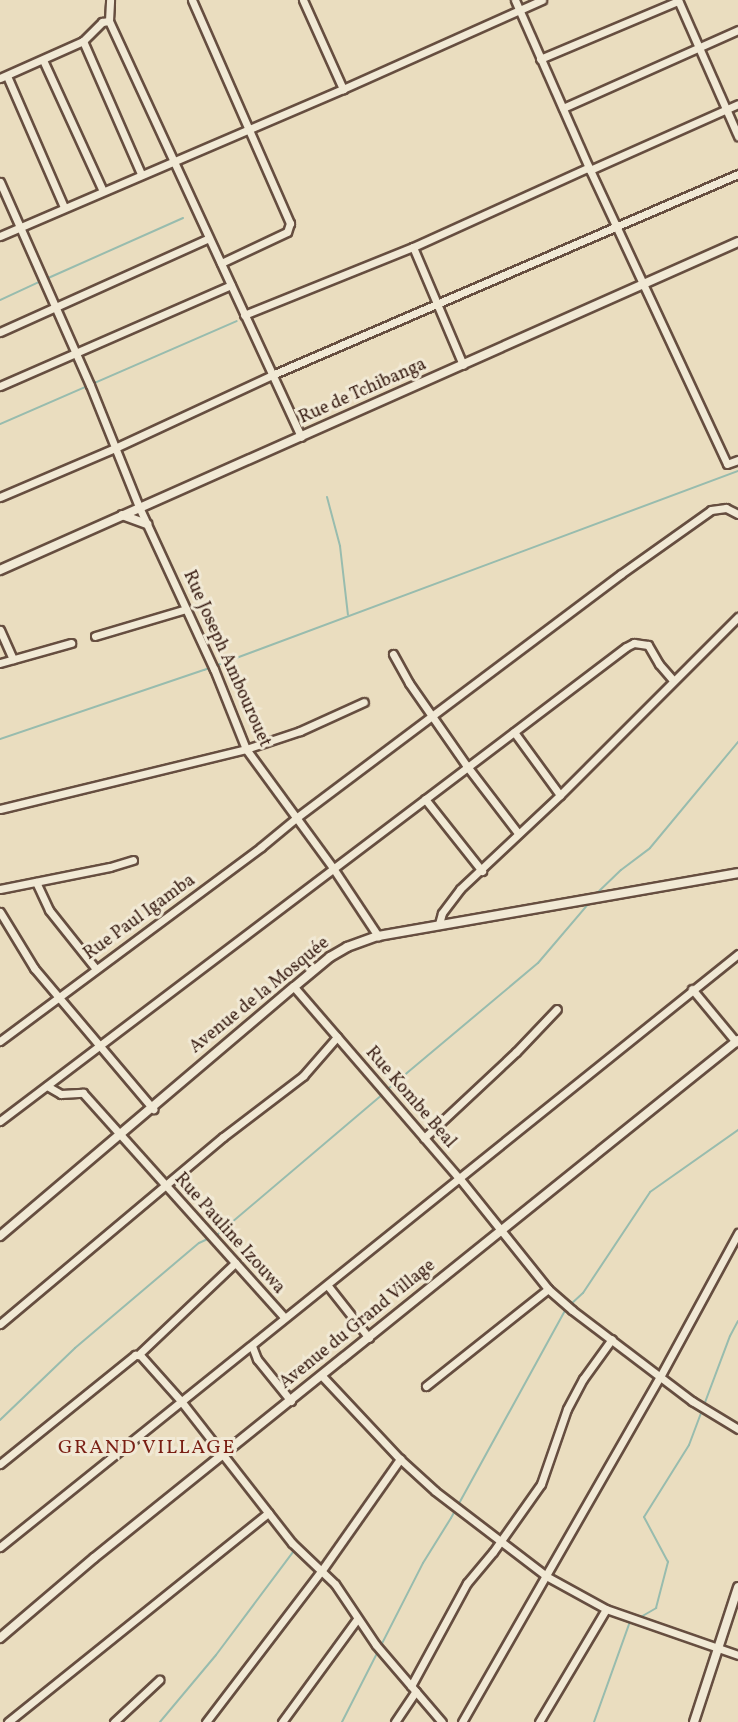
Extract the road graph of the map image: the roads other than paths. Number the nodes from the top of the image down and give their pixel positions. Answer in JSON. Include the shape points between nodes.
{"nodes":[{"id":1,"x":110,"y":0,"type":"edge"},
{"id":2,"x":192,"y":0,"type":"edge"},
{"id":3,"x":303,"y":0,"type":"edge"},
{"id":4,"x":515,"y":0,"type":"edge"},
{"id":5,"x":542,"y":0,"type":"edge"},
{"id":6,"x":678,"y":0,"type":"edge"},
{"id":7,"x":519,"y":10,"type":"junction"},
{"id":8,"x":109,"y":21,"type":"junction"},
{"id":9,"x":738,"y":30,"type":"edge"},
{"id":10,"x":83,"y":40,"type":"junction"},
{"id":11,"x":699,"y":49,"type":"junction"},
{"id":12,"x":540,"y":59,"type":"junction"},
{"id":13,"x":43,"y":60,"type":"junction"},
{"id":14,"x":4,"y":77,"type":"edge"},
{"id":15,"x":343,"y":89,"type":"junction"},
{"id":16,"x":738,"y":104,"type":"edge"},
{"id":17,"x":563,"y":108,"type":"junction"},
{"id":18,"x":725,"y":110,"type":"junction"},
{"id":19,"x":248,"y":129,"type":"junction"},
{"id":20,"x":738,"y":136,"type":"edge"},
{"id":21,"x":173,"y":160,"type":"junction"},
{"id":22,"x":589,"y":168,"type":"junction"},
{"id":23,"x":141,"y":174,"type":"junction"},
{"id":24,"x":738,"y":174,"type":"edge"},
{"id":25,"x":0,"y":182,"type":"edge"},
{"id":26,"x":103,"y":191,"type":"junction"},
{"id":27,"x":64,"y":207,"type":"junction"},
{"id":28,"x":615,"y":225,"type":"junction"},
{"id":29,"x":20,"y":227,"type":"junction"},
{"id":30,"x":0,"y":236,"type":"edge"},
{"id":31,"x":209,"y":238,"type":"junction"},
{"id":32,"x":738,"y":242,"type":"edge"},
{"id":33,"x":413,"y":247,"type":"junction"},
{"id":34,"x":221,"y":263,"type":"junction"},
{"id":35,"x":642,"y":284,"type":"junction"},
{"id":36,"x":231,"y":285,"type":"junction"},
{"id":37,"x":437,"y":303,"type":"junction"},
{"id":38,"x":56,"y":308,"type":"junction"},
{"id":39,"x":244,"y":315,"type":"junction"},
{"id":40,"x":0,"y":332,"type":"edge"},
{"id":41,"x":75,"y":353,"type":"junction"},
{"id":42,"x":463,"y":365,"type":"junction"},
{"id":43,"x":272,"y":375,"type":"junction"},
{"id":44,"x":0,"y":387,"type":"edge"},
{"id":45,"x":301,"y":437,"type":"junction"},
{"id":46,"x":115,"y":448,"type":"junction"},
{"id":47,"x":738,"y":460,"type":"edge"},
{"id":48,"x":0,"y":497,"type":"edge"},
{"id":49,"x":139,"y":507,"type":"junction"},
{"id":50,"x":121,"y":514,"type":"junction"},
{"id":51,"x":738,"y":514,"type":"edge"},
{"id":52,"x":147,"y":524,"type":"junction"},
{"id":53,"x":0,"y":570,"type":"edge"},
{"id":54,"x":186,"y":609,"type":"junction"},
{"id":55,"x":738,"y":617,"type":"edge"},
{"id":56,"x":0,"y":630,"type":"edge"},
{"id":57,"x":95,"y":636,"type":"dead end"},
{"id":58,"x":71,"y":643,"type":"dead end"},
{"id":59,"x":393,"y":654,"type":"dead end"},
{"id":60,"x":13,"y":659,"type":"junction"},
{"id":61,"x":0,"y":663,"type":"edge"},
{"id":62,"x":673,"y":680,"type":"junction"},
{"id":63,"x":364,"y":702,"type":"dead end"},
{"id":64,"x":432,"y":716,"type":"junction"},
{"id":65,"x":514,"y":732,"type":"junction"},
{"id":66,"x":246,"y":749,"type":"junction"},
{"id":67,"x":468,"y":766,"type":"junction"},
{"id":68,"x":560,"y":795,"type":"junction"},
{"id":69,"x":425,"y":799,"type":"junction"},
{"id":70,"x":0,"y":809,"type":"edge"},
{"id":71,"x":296,"y":818,"type":"junction"},
{"id":72,"x":518,"y":833,"type":"junction"},
{"id":73,"x":133,"y":860,"type":"dead end"},
{"id":74,"x":333,"y":868,"type":"junction"},
{"id":75,"x":482,"y":871,"type":"junction"},
{"id":76,"x":738,"y":873,"type":"edge"},
{"id":77,"x":36,"y":882,"type":"junction"},
{"id":78,"x":0,"y":889,"type":"edge"},
{"id":79,"x":0,"y":912,"type":"edge"},
{"id":80,"x":439,"y":924,"type":"junction"},
{"id":81,"x":378,"y":936,"type":"junction"},
{"id":82,"x":738,"y":954,"type":"edge"},
{"id":83,"x":96,"y":969,"type":"junction"},
{"id":84,"x":294,"y":987,"type":"junction"},
{"id":85,"x":692,"y":989,"type":"junction"},
{"id":86,"x":57,"y":998,"type":"junction"},
{"id":87,"x":557,"y":1009,"type":"dead end"},
{"id":88,"x":337,"y":1037,"type":"junction"},
{"id":89,"x":0,"y":1041,"type":"edge"},
{"id":90,"x":737,"y":1041,"type":"edge"},
{"id":91,"x":100,"y":1044,"type":"junction"},
{"id":92,"x":47,"y":1086,"type":"junction"},
{"id":93,"x":153,"y":1109,"type":"junction"},
{"id":94,"x":0,"y":1121,"type":"edge"},
{"id":95,"x":121,"y":1136,"type":"junction"},
{"id":96,"x":424,"y":1138,"type":"junction"},
{"id":97,"x":460,"y":1179,"type":"junction"},
{"id":98,"x":164,"y":1186,"type":"junction"},
{"id":99,"x":501,"y":1230,"type":"junction"},
{"id":100,"x":738,"y":1233,"type":"edge"},
{"id":101,"x":0,"y":1236,"type":"edge"},
{"id":102,"x":235,"y":1263,"type":"junction"},
{"id":103,"x":328,"y":1286,"type":"junction"},
{"id":104,"x":548,"y":1288,"type":"junction"},
{"id":105,"x":284,"y":1317,"type":"junction"},
{"id":106,"x":0,"y":1324,"type":"edge"},
{"id":107,"x":369,"y":1338,"type":"junction"},
{"id":108,"x":612,"y":1339,"type":"junction"},
{"id":109,"x":252,"y":1346,"type":"junction"},
{"id":110,"x":138,"y":1355,"type":"junction"},
{"id":111,"x":661,"y":1375,"type":"junction"},
{"id":112,"x":322,"y":1376,"type":"junction"},
{"id":113,"x":426,"y":1386,"type":"dead end"},
{"id":114,"x":181,"y":1401,"type":"junction"},
{"id":115,"x":291,"y":1401,"type":"junction"},
{"id":116,"x":738,"y":1430,"type":"edge"},
{"id":117,"x":223,"y":1456,"type":"junction"},
{"id":118,"x":400,"y":1459,"type":"junction"},
{"id":119,"x":0,"y":1464,"type":"edge"},
{"id":120,"x":268,"y":1513,"type":"junction"},
{"id":121,"x":500,"y":1541,"type":"junction"},
{"id":122,"x":0,"y":1547,"type":"edge"},
{"id":123,"x":322,"y":1570,"type":"junction"},
{"id":124,"x":546,"y":1576,"type":"junction"},
{"id":125,"x":738,"y":1587,"type":"edge"},
{"id":126,"x":606,"y":1609,"type":"junction"},
{"id":127,"x":357,"y":1619,"type":"junction"},
{"id":128,"x":10,"y":1628,"type":"junction"},
{"id":129,"x":0,"y":1633,"type":"edge"},
{"id":130,"x":0,"y":1638,"type":"edge"},
{"id":131,"x":718,"y":1648,"type":"junction"},
{"id":132,"x":738,"y":1655,"type":"edge"},
{"id":133,"x":159,"y":1680,"type":"dead end"},
{"id":134,"x":413,"y":1688,"type":"junction"},
{"id":135,"x":8,"y":1722,"type":"edge"},
{"id":136,"x":114,"y":1722,"type":"edge"},
{"id":137,"x":206,"y":1722,"type":"edge"},
{"id":138,"x":282,"y":1722,"type":"edge"},
{"id":139,"x":395,"y":1722,"type":"edge"},
{"id":140,"x":442,"y":1722,"type":"edge"},
{"id":141,"x":462,"y":1722,"type":"edge"},
{"id":142,"x":539,"y":1722,"type":"edge"},
{"id":143,"x":694,"y":1722,"type":"edge"}],
"edges":[{"from":1,"to":8,"type":"street"},
{"from":2,"to":19,"type":"street"},
{"from":3,"to":15,"type":"street"},
{"from":4,"to":7,"type":"street"},
{"from":5,"to":7,"type":"street"},
{"from":6,"to":11,"type":"street"},
{"from":6,"to":12,"type":"street"},
{"from":7,"to":12,"type":"street"},
{"from":7,"to":15,"type":"street"},
{"from":8,"to":10,"type":"street","via":[[102,22]]},
{"from":8,"to":21,"type":"street"},
{"from":9,"to":11,"type":"street"},
{"from":10,"to":13,"type":"street"},
{"from":10,"to":23,"type":"street"},
{"from":11,"to":17,"type":"street"},
{"from":11,"to":18,"type":"street"},
{"from":12,"to":17,"type":"street"},
{"from":13,"to":14,"type":"street"},
{"from":13,"to":26,"type":"street"},
{"from":14,"to":27,"type":"street"},
{"from":15,"to":19,"type":"street"},
{"from":16,"to":18,"type":"street"},
{"from":17,"to":22,"type":"street"},
{"from":18,"to":20,"type":"street"},
{"from":18,"to":22,"type":"street"},
{"from":19,"to":21,"type":"street"},
{"from":19,"to":34,"type":"street","via":[[290,228]]},
{"from":21,"to":23,"type":"street"},
{"from":21,"to":31,"type":"street"},
{"from":22,"to":28,"type":"street"},
{"from":22,"to":33,"type":"street"},
{"from":23,"to":26,"type":"street"},
{"from":24,"to":28,"type":"street"},
{"from":25,"to":29,"type":"street","name":"Rue Joseph Ambourouet"},
{"from":26,"to":27,"type":"street"},
{"from":27,"to":29,"type":"street"},
{"from":28,"to":35,"type":"street"},
{"from":28,"to":37,"type":"street"},
{"from":29,"to":30,"type":"street"},
{"from":29,"to":38,"type":"street","name":"Rue Joseph Ambourouet"},
{"from":31,"to":34,"type":"street"},
{"from":31,"to":38,"type":"street"},
{"from":32,"to":35,"type":"street","name":"Rue de Tchibanga"},
{"from":33,"to":37,"type":"street"},
{"from":33,"to":39,"type":"street"},
{"from":34,"to":36,"type":"street"},
{"from":35,"to":42,"type":"street","name":"Rue de Tchibanga"},
{"from":35,"to":47,"type":"street","via":[[726,464]]},
{"from":36,"to":39,"type":"street"},
{"from":36,"to":41,"type":"street"},
{"from":37,"to":42,"type":"street"},
{"from":37,"to":43,"type":"street"},
{"from":38,"to":40,"type":"street"},
{"from":38,"to":41,"type":"street","name":"Rue Joseph Ambourouet"},
{"from":39,"to":43,"type":"street"},
{"from":41,"to":44,"type":"street"},
{"from":41,"to":46,"type":"street","name":"Rue Joseph Ambourouet"},
{"from":42,"to":45,"type":"street","name":"Rue de Tchibanga"},
{"from":43,"to":45,"type":"street"},
{"from":43,"to":46,"type":"street"},
{"from":45,"to":49,"type":"street","name":"Rue de Tchibanga"},
{"from":46,"to":48,"type":"street"},
{"from":46,"to":49,"type":"street","name":"Rue Joseph Ambourouet"},
{"from":49,"to":50,"type":"street","name":"Rue de Tchibanga"},
{"from":49,"to":52,"type":"street","name":"Rue Joseph Ambourouet"},
{"from":50,"to":52,"type":"street"},
{"from":50,"to":53,"type":"street","name":"Rue de Tchibanga"},
{"from":51,"to":64,"type":"street","name":"Rue Paul Igamba","via":[[726,508],[711,510]]},
{"from":52,"to":54,"type":"street","name":"Rue Joseph Ambourouet"},
{"from":54,"to":57,"type":"street"},
{"from":54,"to":66,"type":"street","name":"Rue Joseph Ambourouet"},
{"from":55,"to":62,"type":"street"},
{"from":56,"to":60,"type":"street"},
{"from":58,"to":60,"type":"street"},
{"from":59,"to":64,"type":"street"},
{"from":60,"to":61,"type":"street"},
{"from":62,"to":65,"type":"street","via":[[648,645],[634,643]]},
{"from":62,"to":68,"type":"street"},
{"from":63,"to":66,"type":"street","via":[[300,731]]},
{"from":64,"to":67,"type":"street"},
{"from":64,"to":71,"type":"street","name":"Rue Paul Igamba"},
{"from":65,"to":67,"type":"street"},
{"from":65,"to":68,"type":"street"},
{"from":66,"to":70,"type":"street"},
{"from":66,"to":71,"type":"street","name":"Rue Joseph Ambourouet"},
{"from":67,"to":69,"type":"street"},
{"from":67,"to":72,"type":"street"},
{"from":68,"to":72,"type":"street"},
{"from":69,"to":74,"type":"street"},
{"from":69,"to":75,"type":"street"},
{"from":71,"to":74,"type":"street","name":"Rue Joseph Ambourouet"},
{"from":71,"to":83,"type":"street","name":"Rue Paul Igamba"},
{"from":72,"to":75,"type":"street"},
{"from":73,"to":77,"type":"street"},
{"from":74,"to":81,"type":"street","name":"Rue Joseph Ambourouet"},
{"from":74,"to":91,"type":"street"},
{"from":75,"to":80,"type":"street","via":[[447,905]]},
{"from":76,"to":80,"type":"street","name":"Avenue de la Mosquée"},
{"from":77,"to":78,"type":"street"},
{"from":77,"to":83,"type":"street","via":[[49,910]]},
{"from":79,"to":86,"type":"street"},
{"from":80,"to":81,"type":"street","name":"Avenue de la Mosquée"},
{"from":81,"to":84,"type":"street","name":"Avenue de la Mosquée","via":[[330,957]]},
{"from":82,"to":85,"type":"street","name":"Rue Pauline Izouwa"},
{"from":83,"to":86,"type":"street","name":"Rue Paul Igamba"},
{"from":84,"to":88,"type":"street","name":"Rue Kombe Beal"},
{"from":84,"to":93,"type":"street","name":"Avenue de la Mosquée"},
{"from":85,"to":90,"type":"street"},
{"from":85,"to":97,"type":"street","name":"Rue Pauline Izouwa"},
{"from":86,"to":89,"type":"street","name":"Rue Paul Igamba"},
{"from":86,"to":91,"type":"street"},
{"from":87,"to":96,"type":"street"},
{"from":88,"to":96,"type":"street","name":"Rue Kombe Beal"},
{"from":88,"to":98,"type":"street","via":[[303,1076]]},
{"from":90,"to":99,"type":"street","name":"Avenue du Grand Village"},
{"from":91,"to":92,"type":"street"},
{"from":91,"to":93,"type":"street"},
{"from":92,"to":94,"type":"street"},
{"from":92,"to":95,"type":"street","name":"Rue Pauline Izouwa","via":[[61,1094],[83,1094]]},
{"from":93,"to":95,"type":"street","name":"Avenue de la Mosquée"},
{"from":95,"to":98,"type":"street","name":"Rue Pauline Izouwa"},
{"from":95,"to":101,"type":"street","name":"Avenue de la Mosquée"},
{"from":96,"to":97,"type":"street","name":"Rue Kombe Beal"},
{"from":97,"to":99,"type":"street","name":"Rue Kombe Beal"},
{"from":97,"to":103,"type":"street","name":"Rue Pauline Izouwa"},
{"from":98,"to":102,"type":"street","name":"Rue Pauline Izouwa"},
{"from":98,"to":106,"type":"street"},
{"from":99,"to":104,"type":"street","name":"Rue Kombe Beal"},
{"from":99,"to":107,"type":"street","name":"Avenue du Grand Village"},
{"from":100,"to":111,"type":"street"},
{"from":102,"to":105,"type":"street","name":"Rue Pauline Izouwa"},
{"from":102,"to":110,"type":"street"},
{"from":103,"to":105,"type":"street","name":"Rue Pauline Izouwa"},
{"from":103,"to":107,"type":"street"},
{"from":104,"to":108,"type":"street","name":"Rue Kombe Beal"},
{"from":104,"to":113,"type":"street"},
{"from":105,"to":109,"type":"street"},
{"from":107,"to":112,"type":"street","name":"Avenue du Grand Village"},
{"from":108,"to":111,"type":"street","name":"Rue Kombe Beal"},
{"from":108,"to":121,"type":"street","via":[[567,1409],[541,1484]]},
{"from":109,"to":114,"type":"street"},
{"from":109,"to":115,"type":"street","via":[[257,1359]]},
{"from":110,"to":114,"type":"street"},
{"from":110,"to":119,"type":"street"},
{"from":111,"to":116,"type":"street","name":"Rue Kombe Beal","via":[[706,1411]]},
{"from":111,"to":124,"type":"street"},
{"from":112,"to":115,"type":"street","name":"Avenue du Grand Village"},
{"from":112,"to":118,"type":"street"},
{"from":114,"to":117,"type":"street"},
{"from":114,"to":122,"type":"street"},
{"from":115,"to":117,"type":"street","name":"Avenue du Grand Village"},
{"from":117,"to":120,"type":"street"},
{"from":117,"to":128,"type":"street","name":"Avenue du Grand Village"},
{"from":118,"to":121,"type":"street"},
{"from":118,"to":123,"type":"street"},
{"from":120,"to":123,"type":"street","via":[[292,1543]]},
{"from":120,"to":135,"type":"street"},
{"from":121,"to":124,"type":"street"},
{"from":121,"to":134,"type":"street","via":[[452,1607]]},
{"from":123,"to":127,"type":"street"},
{"from":123,"to":137,"type":"street"},
{"from":124,"to":126,"type":"street"},
{"from":124,"to":141,"type":"street"},
{"from":125,"to":131,"type":"street"},
{"from":126,"to":131,"type":"street"},
{"from":126,"to":142,"type":"street"},
{"from":127,"to":134,"type":"street"},
{"from":127,"to":138,"type":"street"},
{"from":128,"to":129,"type":"street"},
{"from":128,"to":130,"type":"street","name":"Avenue du Grand Village"},
{"from":131,"to":132,"type":"street"},
{"from":131,"to":143,"type":"street"},
{"from":133,"to":136,"type":"street"},
{"from":134,"to":139,"type":"street"},
{"from":134,"to":140,"type":"street"}]}
